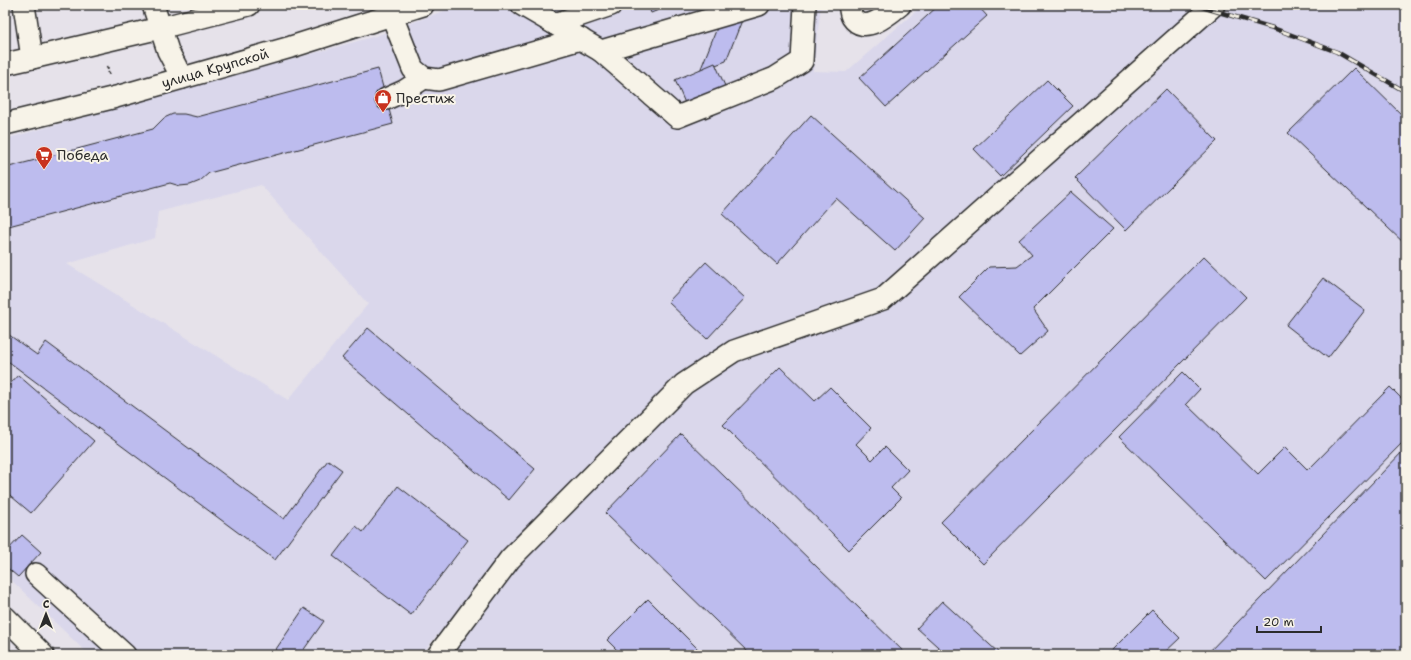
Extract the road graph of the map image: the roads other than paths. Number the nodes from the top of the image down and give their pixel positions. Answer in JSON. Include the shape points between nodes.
{"nodes":[{"id":1,"x":24,"y":5,"type":"edge"},
{"id":2,"x":153,"y":5,"type":"edge"},
{"id":3,"x":249,"y":5,"type":"edge"},
{"id":4,"x":423,"y":5,"type":"edge"},
{"id":5,"x":565,"y":5,"type":"edge"},
{"id":6,"x":611,"y":5,"type":"edge"},
{"id":7,"x":759,"y":5,"type":"edge"},
{"id":8,"x":805,"y":5,"type":"edge"},
{"id":9,"x":849,"y":5,"type":"edge"},
{"id":10,"x":900,"y":5,"type":"edge"},
{"id":11,"x":1214,"y":5,"type":"edge"},
{"id":12,"x":399,"y":11,"type":"edge"},
{"id":13,"x":539,"y":14,"type":"edge"},
{"id":14,"x":160,"y":28,"type":"junction"},
{"id":15,"x":581,"y":39,"type":"junction"},
{"id":16,"x":601,"y":51,"type":"junction"},
{"id":17,"x":32,"y":58,"type":"junction"},
{"id":18,"x":5,"y":64,"type":"edge"},
{"id":19,"x":182,"y":78,"type":"junction"},
{"id":20,"x":424,"y":78,"type":"junction"},
{"id":21,"x":386,"y":99,"type":"dead end"},
{"id":22,"x":5,"y":124,"type":"edge"},
{"id":23,"x":36,"y":574,"type":"dead end"},
{"id":24,"x":5,"y":617,"type":"edge"},
{"id":25,"x":43,"y":655,"type":"edge"},
{"id":26,"x":125,"y":655,"type":"edge"},
{"id":27,"x":438,"y":655,"type":"edge"}],
"edges":[{"from":1,"to":17,"type":"street"},
{"from":2,"to":14,"type":"street"},
{"from":3,"to":14,"type":"street"},
{"from":4,"to":12,"type":"street","name":"улица Крупской"},
{"from":5,"to":13,"type":"street"},
{"from":6,"to":13,"type":"street"},
{"from":7,"to":16,"type":"street"},
{"from":8,"to":16,"type":"street","via":[[802,61],[775,78],[677,117]]},
{"from":9,"to":10,"type":"street","via":[[851,17],[860,24],[871,24]]},
{"from":11,"to":27,"type":"street","via":[[883,299],[734,350],[684,384],[510,559]]},
{"from":12,"to":19,"type":"street","name":"улица Крупской"},
{"from":12,"to":20,"type":"street","via":[[413,70]]},
{"from":13,"to":15,"type":"street"},
{"from":14,"to":17,"type":"street"},
{"from":14,"to":19,"type":"street"},
{"from":15,"to":16,"type":"street"},
{"from":15,"to":20,"type":"street","via":[[439,80]]},
{"from":17,"to":18,"type":"street"},
{"from":19,"to":22,"type":"street","name":"улица Крупской"},
{"from":20,"to":21,"type":"street"},
{"from":23,"to":26,"type":"street"},
{"from":24,"to":25,"type":"street"}]}
